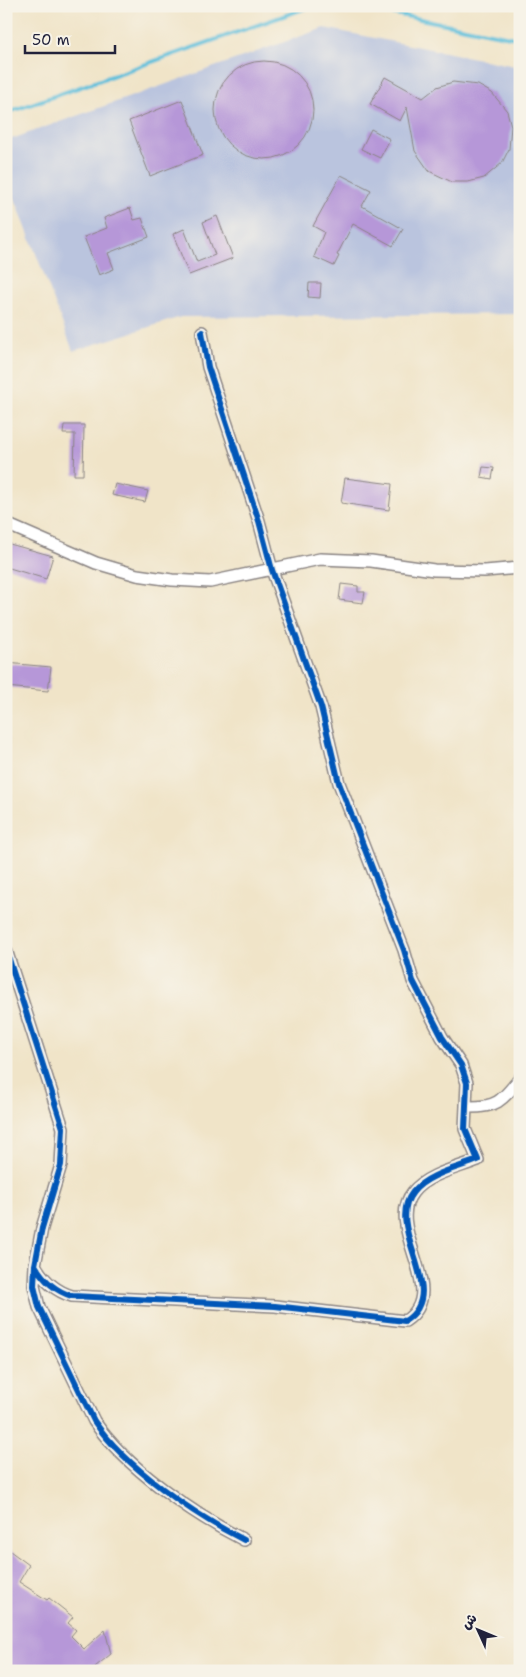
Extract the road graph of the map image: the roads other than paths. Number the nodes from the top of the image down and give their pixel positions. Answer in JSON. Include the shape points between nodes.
{"nodes":[{"id":1,"x":202,"y":332,"type":"dead end"},
{"id":2,"x":6,"y":524,"type":"edge"},
{"id":3,"x":520,"y":568,"type":"edge"},
{"id":4,"x":272,"y":570,"type":"junction"},
{"id":5,"x":6,"y":950,"type":"edge"},
{"id":6,"x":520,"y":1078,"type":"edge"},
{"id":7,"x":466,"y":1107,"type":"junction"},
{"id":8,"x":35,"y":1265,"type":"junction"},
{"id":9,"x":244,"y":1540,"type":"dead end"}],
"edges":[{"from":1,"to":4,"type":"street","via":[[208,367]]},
{"from":2,"to":4,"type":"street","via":[[96,563],[137,575],[210,582]]},
{"from":3,"to":4,"type":"street","via":[[434,570],[371,561],[320,559]]},
{"from":4,"to":7,"type":"street","via":[[321,707],[339,783],[413,981],[442,1037],[462,1065],[467,1083]]},
{"from":5,"to":8,"type":"street","via":[[63,1128],[61,1165],[42,1228]]},
{"from":6,"to":7,"type":"street","via":[[502,1101],[480,1108]]},
{"from":7,"to":8,"type":"street","via":[[465,1129],[478,1160],[421,1185],[412,1192],[407,1203],[404,1217],[421,1278],[422,1296],[414,1316],[405,1322],[275,1306],[72,1296],[58,1291],[41,1276]]},
{"from":8,"to":9,"type":"street","via":[[34,1286],[39,1307],[94,1421],[105,1437],[127,1462],[216,1526]]}]}
